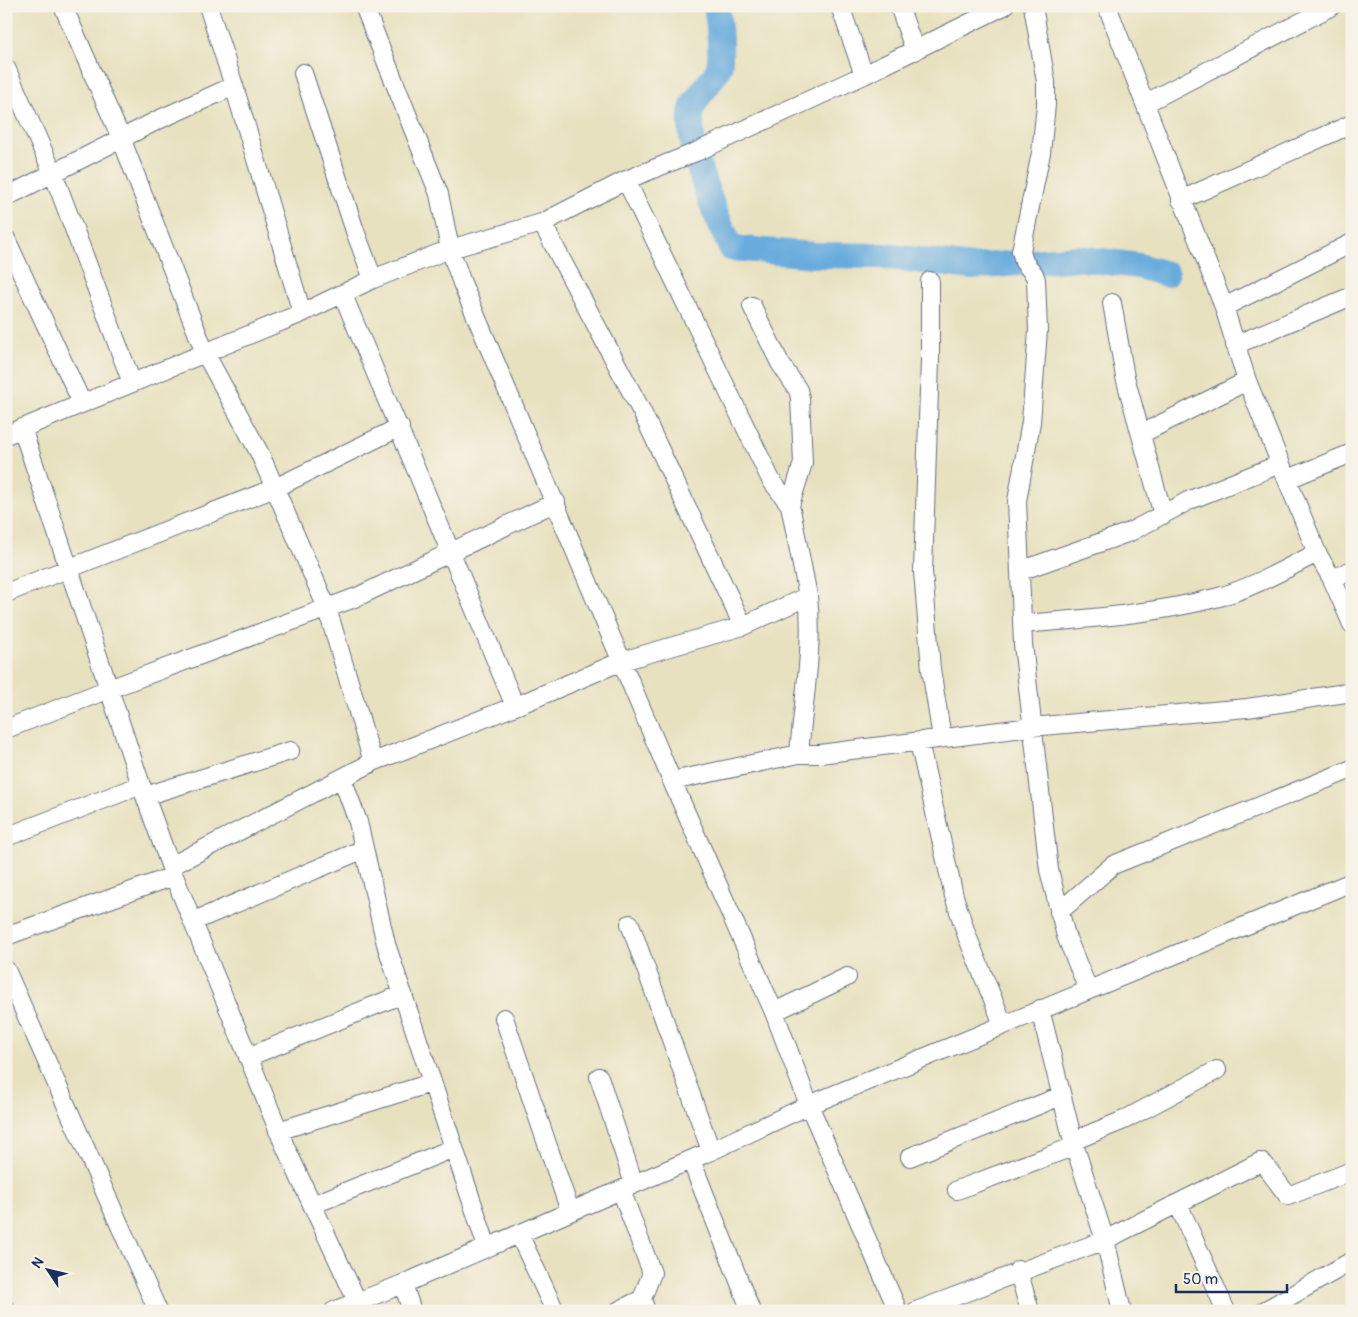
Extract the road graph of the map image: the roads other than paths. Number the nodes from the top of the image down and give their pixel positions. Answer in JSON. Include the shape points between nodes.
{"nodes":[{"id":1,"x":63,"y":6,"type":"edge"},
{"id":2,"x":208,"y":6,"type":"edge"},
{"id":3,"x":364,"y":6,"type":"edge"},
{"id":4,"x":840,"y":6,"type":"edge"},
{"id":5,"x":899,"y":6,"type":"edge"},
{"id":6,"x":1004,"y":6,"type":"edge"},
{"id":7,"x":1033,"y":6,"type":"edge"},
{"id":8,"x":1107,"y":6,"type":"edge"},
{"id":9,"x":1332,"y":6,"type":"edge"},
{"id":10,"x":915,"y":51,"type":"junction"},
{"id":11,"x":6,"y":68,"type":"edge"},
{"id":12,"x":303,"y":73,"type":"dead end"},
{"id":13,"x":864,"y":75,"type":"junction"},
{"id":14,"x":234,"y":86,"type":"junction"},
{"id":15,"x":1146,"y":103,"type":"junction"},
{"id":16,"x":1352,"y":124,"type":"edge"},
{"id":17,"x":121,"y":138,"type":"junction"},
{"id":18,"x":52,"y":174,"type":"junction"},
{"id":19,"x":626,"y":180,"type":"junction"},
{"id":20,"x":6,"y":197,"type":"edge"},
{"id":21,"x":1181,"y":200,"type":"junction"},
{"id":22,"x":542,"y":222,"type":"junction"},
{"id":23,"x":6,"y":239,"type":"edge"},
{"id":24,"x":1352,"y":243,"type":"edge"},
{"id":25,"x":450,"y":249,"type":"junction"},
{"id":26,"x":373,"y":279,"type":"junction"},
{"id":27,"x":930,"y":281,"type":"dead end"},
{"id":28,"x":343,"y":295,"type":"junction"},
{"id":29,"x":1352,"y":296,"type":"edge"},
{"id":30,"x":1112,"y":303,"type":"dead end"},
{"id":31,"x":752,"y":306,"type":"dead end"},
{"id":32,"x":1224,"y":307,"type":"junction"},
{"id":33,"x":302,"y":313,"type":"junction"},
{"id":34,"x":1235,"y":345,"type":"junction"},
{"id":35,"x":205,"y":353,"type":"junction"},
{"id":36,"x":1247,"y":381,"type":"junction"},
{"id":37,"x":132,"y":383,"type":"junction"},
{"id":38,"x":82,"y":403,"type":"junction"},
{"id":39,"x":400,"y":428,"type":"junction"},
{"id":40,"x":14,"y":431,"type":"edge"},
{"id":41,"x":1141,"y":434,"type":"junction"},
{"id":42,"x":1352,"y":453,"type":"edge"},
{"id":43,"x":1284,"y":471,"type":"junction"},
{"id":44,"x":275,"y":488,"type":"junction"},
{"id":45,"x":556,"y":502,"type":"junction"},
{"id":46,"x":790,"y":505,"type":"junction"},
{"id":47,"x":1163,"y":516,"type":"junction"},
{"id":48,"x":451,"y":552,"type":"junction"},
{"id":49,"x":1317,"y":553,"type":"junction"},
{"id":50,"x":69,"y":567,"type":"junction"},
{"id":51,"x":1020,"y":570,"type":"junction"},
{"id":52,"x":1352,"y":570,"type":"edge"},
{"id":53,"x":1332,"y":579,"type":"junction"},
{"id":54,"x":6,"y":593,"type":"edge"},
{"id":55,"x":808,"y":596,"type":"junction"},
{"id":56,"x":327,"y":608,"type":"junction"},
{"id":57,"x":1022,"y":624,"type":"junction"},
{"id":58,"x":1352,"y":624,"type":"edge"},
{"id":59,"x":742,"y":626,"type":"junction"},
{"id":60,"x":622,"y":661,"type":"junction"},
{"id":61,"x":109,"y":689,"type":"junction"},
{"id":62,"x":1352,"y":692,"type":"edge"},
{"id":63,"x":515,"y":706,"type":"junction"},
{"id":64,"x":1031,"y":726,"type":"junction"},
{"id":65,"x":6,"y":729,"type":"edge"},
{"id":66,"x":942,"y":738,"type":"junction"},
{"id":67,"x":919,"y":742,"type":"junction"},
{"id":68,"x":290,"y":751,"type":"dead end"},
{"id":69,"x":799,"y":754,"type":"junction"},
{"id":70,"x":373,"y":762,"type":"junction"},
{"id":71,"x":1352,"y":768,"type":"edge"},
{"id":72,"x":342,"y":778,"type":"junction"},
{"id":73,"x":672,"y":781,"type":"junction"},
{"id":74,"x":143,"y":790,"type":"junction"},
{"id":75,"x":6,"y":837,"type":"edge"},
{"id":76,"x":364,"y":849,"type":"junction"},
{"id":77,"x":172,"y":871,"type":"junction"},
{"id":78,"x":1352,"y":882,"type":"edge"},
{"id":79,"x":1058,"y":912,"type":"junction"},
{"id":80,"x":194,"y":921,"type":"junction"},
{"id":81,"x":630,"y":924,"type":"dead end"},
{"id":82,"x":6,"y":936,"type":"edge"},
{"id":83,"x":6,"y":970,"type":"edge"},
{"id":84,"x":847,"y":977,"type":"dead end"},
{"id":85,"x":1088,"y":989,"type":"junction"},
{"id":86,"x":403,"y":994,"type":"junction"},
{"id":87,"x":1040,"y":1009,"type":"junction"},
{"id":88,"x":774,"y":1012,"type":"junction"},
{"id":89,"x":504,"y":1018,"type":"dead end"},
{"id":90,"x":1003,"y":1024,"type":"junction"},
{"id":91,"x":248,"y":1057,"type":"junction"},
{"id":92,"x":1217,"y":1070,"type":"dead end"},
{"id":93,"x":599,"y":1078,"type":"dead end"},
{"id":94,"x":431,"y":1083,"type":"junction"},
{"id":95,"x":1061,"y":1096,"type":"junction"},
{"id":96,"x":809,"y":1105,"type":"junction"},
{"id":97,"x":278,"y":1131,"type":"junction"},
{"id":98,"x":1074,"y":1143,"type":"junction"},
{"id":99,"x":454,"y":1148,"type":"junction"},
{"id":100,"x":711,"y":1152,"type":"junction"},
{"id":101,"x":910,"y":1157,"type":"dead end"},
{"id":102,"x":691,"y":1160,"type":"junction"},
{"id":103,"x":1352,"y":1171,"type":"edge"},
{"id":104,"x":628,"y":1187,"type":"junction"},
{"id":105,"x":957,"y":1190,"type":"dead end"},
{"id":106,"x":1178,"y":1204,"type":"junction"},
{"id":107,"x":312,"y":1205,"type":"junction"},
{"id":108,"x":570,"y":1212,"type":"junction"},
{"id":109,"x":519,"y":1234,"type":"junction"},
{"id":110,"x":1104,"y":1240,"type":"junction"},
{"id":111,"x":487,"y":1246,"type":"junction"},
{"id":112,"x":1352,"y":1261,"type":"edge"},
{"id":113,"x":1018,"y":1270,"type":"junction"},
{"id":114,"x":403,"y":1284,"type":"junction"},
{"id":115,"x":357,"y":1302,"type":"junction"},
{"id":116,"x":644,"y":1305,"type":"edge"},
{"id":117,"x":158,"y":1311,"type":"edge"},
{"id":118,"x":334,"y":1311,"type":"edge"},
{"id":119,"x":412,"y":1311,"type":"edge"},
{"id":120,"x":555,"y":1311,"type":"edge"},
{"id":121,"x":618,"y":1311,"type":"edge"},
{"id":122,"x":751,"y":1311,"type":"edge"},
{"id":123,"x":898,"y":1311,"type":"edge"},
{"id":124,"x":916,"y":1311,"type":"edge"},
{"id":125,"x":1030,"y":1311,"type":"edge"},
{"id":126,"x":1122,"y":1311,"type":"edge"},
{"id":127,"x":1226,"y":1311,"type":"edge"},
{"id":128,"x":1264,"y":1311,"type":"edge"}],
"edges":[{"from":1,"to":17,"type":"street"},
{"from":2,"to":14,"type":"street"},
{"from":3,"to":25,"type":"street","via":[[439,194]]},
{"from":4,"to":13,"type":"street"},
{"from":5,"to":10,"type":"street"},
{"from":6,"to":10,"type":"street"},
{"from":7,"to":51,"type":"street","via":[[1046,82],[1046,105],[1041,153],[1022,244],[1024,262],[1036,280],[1038,330],[1031,422],[1017,501]]},
{"from":8,"to":15,"type":"street"},
{"from":9,"to":15,"type":"street"},
{"from":10,"to":13,"type":"street"},
{"from":11,"to":18,"type":"street"},
{"from":12,"to":26,"type":"street"},
{"from":13,"to":19,"type":"street","via":[[696,152]]},
{"from":14,"to":17,"type":"street"},
{"from":14,"to":33,"type":"street"},
{"from":15,"to":21,"type":"street"},
{"from":16,"to":21,"type":"street"},
{"from":17,"to":18,"type":"street"},
{"from":17,"to":35,"type":"street"},
{"from":18,"to":20,"type":"street"},
{"from":18,"to":37,"type":"street"},
{"from":19,"to":22,"type":"street"},
{"from":19,"to":46,"type":"street","via":[[771,480]]},
{"from":21,"to":32,"type":"street"},
{"from":22,"to":25,"type":"street"},
{"from":22,"to":59,"type":"street","via":[[642,412]]},
{"from":23,"to":38,"type":"street"},
{"from":24,"to":32,"type":"street"},
{"from":25,"to":26,"type":"street"},
{"from":25,"to":45,"type":"street"},
{"from":26,"to":28,"type":"street"},
{"from":27,"to":66,"type":"street","via":[[923,571],[931,669]]},
{"from":28,"to":33,"type":"street"},
{"from":28,"to":39,"type":"street"},
{"from":29,"to":34,"type":"street"},
{"from":30,"to":41,"type":"street"},
{"from":31,"to":46,"type":"street","via":[[800,398],[803,463]]},
{"from":32,"to":34,"type":"street"},
{"from":33,"to":35,"type":"street"},
{"from":34,"to":36,"type":"street"},
{"from":35,"to":37,"type":"street"},
{"from":35,"to":44,"type":"street"},
{"from":36,"to":41,"type":"street"},
{"from":36,"to":43,"type":"street"},
{"from":37,"to":38,"type":"street"},
{"from":38,"to":40,"type":"street"},
{"from":39,"to":44,"type":"street"},
{"from":39,"to":48,"type":"street"},
{"from":40,"to":50,"type":"street"},
{"from":41,"to":47,"type":"street"},
{"from":42,"to":43,"type":"street"},
{"from":43,"to":47,"type":"street","via":[[1190,500]]},
{"from":43,"to":49,"type":"street"},
{"from":44,"to":50,"type":"street"},
{"from":44,"to":56,"type":"street"},
{"from":45,"to":48,"type":"street"},
{"from":45,"to":60,"type":"street"},
{"from":46,"to":55,"type":"street"},
{"from":47,"to":51,"type":"street","via":[[1130,532]]},
{"from":48,"to":56,"type":"street"},
{"from":48,"to":63,"type":"street"},
{"from":49,"to":53,"type":"street"},
{"from":49,"to":57,"type":"street","via":[[1259,582],[1221,596],[1171,608]]},
{"from":50,"to":54,"type":"street"},
{"from":50,"to":61,"type":"street"},
{"from":51,"to":57,"type":"street"},
{"from":52,"to":53,"type":"street"},
{"from":53,"to":58,"type":"street"},
{"from":55,"to":59,"type":"street"},
{"from":55,"to":69,"type":"street","via":[[810,652]]},
{"from":56,"to":61,"type":"street"},
{"from":56,"to":70,"type":"street"},
{"from":57,"to":64,"type":"street"},
{"from":59,"to":60,"type":"street"},
{"from":60,"to":63,"type":"street"},
{"from":60,"to":73,"type":"street"},
{"from":61,"to":65,"type":"street"},
{"from":61,"to":74,"type":"street"},
{"from":62,"to":64,"type":"street","via":[[1247,708]]},
{"from":63,"to":70,"type":"street"},
{"from":64,"to":66,"type":"street"},
{"from":64,"to":79,"type":"street","via":[[1049,870]]},
{"from":66,"to":67,"type":"street"},
{"from":67,"to":69,"type":"street"},
{"from":67,"to":90,"type":"street","via":[[954,896]]},
{"from":68,"to":74,"type":"street"},
{"from":69,"to":73,"type":"street"},
{"from":70,"to":72,"type":"street"},
{"from":71,"to":79,"type":"street","via":[[1113,865]]},
{"from":72,"to":76,"type":"street"},
{"from":72,"to":77,"type":"street"},
{"from":73,"to":88,"type":"street"},
{"from":74,"to":75,"type":"street"},
{"from":74,"to":77,"type":"street"},
{"from":76,"to":80,"type":"street"},
{"from":76,"to":86,"type":"street","via":[[386,944]]},
{"from":77,"to":80,"type":"street"},
{"from":77,"to":82,"type":"street"},
{"from":78,"to":85,"type":"street"},
{"from":79,"to":85,"type":"street"},
{"from":80,"to":91,"type":"street"},
{"from":81,"to":100,"type":"street"},
{"from":83,"to":117,"type":"street"},
{"from":84,"to":88,"type":"street"},
{"from":85,"to":87,"type":"street"},
{"from":86,"to":91,"type":"street"},
{"from":86,"to":94,"type":"street"},
{"from":87,"to":90,"type":"street"},
{"from":87,"to":95,"type":"street"},
{"from":88,"to":96,"type":"street"},
{"from":89,"to":108,"type":"street"},
{"from":90,"to":96,"type":"street"},
{"from":91,"to":97,"type":"street"},
{"from":92,"to":98,"type":"street"},
{"from":93,"to":104,"type":"street"},
{"from":94,"to":97,"type":"street"},
{"from":94,"to":99,"type":"street"},
{"from":95,"to":98,"type":"street"},
{"from":95,"to":101,"type":"street"},
{"from":96,"to":100,"type":"street"},
{"from":96,"to":123,"type":"street"},
{"from":97,"to":107,"type":"street"},
{"from":98,"to":105,"type":"street"},
{"from":98,"to":110,"type":"street"},
{"from":99,"to":107,"type":"street"},
{"from":99,"to":111,"type":"street"},
{"from":100,"to":102,"type":"street"},
{"from":102,"to":104,"type":"street"},
{"from":102,"to":122,"type":"street"},
{"from":103,"to":106,"type":"street","via":[[1288,1196],[1260,1162]]},
{"from":104,"to":108,"type":"street"},
{"from":104,"to":116,"type":"street","via":[[652,1273]]},
{"from":106,"to":110,"type":"street"},
{"from":106,"to":127,"type":"street"},
{"from":107,"to":115,"type":"street"},
{"from":108,"to":109,"type":"street"},
{"from":109,"to":111,"type":"street"},
{"from":109,"to":120,"type":"street"},
{"from":110,"to":113,"type":"street"},
{"from":110,"to":126,"type":"street"},
{"from":111,"to":114,"type":"street"},
{"from":112,"to":128,"type":"street"},
{"from":113,"to":124,"type":"street"},
{"from":113,"to":125,"type":"street"},
{"from":114,"to":115,"type":"street"},
{"from":114,"to":119,"type":"street"},
{"from":115,"to":118,"type":"street"},
{"from":116,"to":121,"type":"street"}]}
